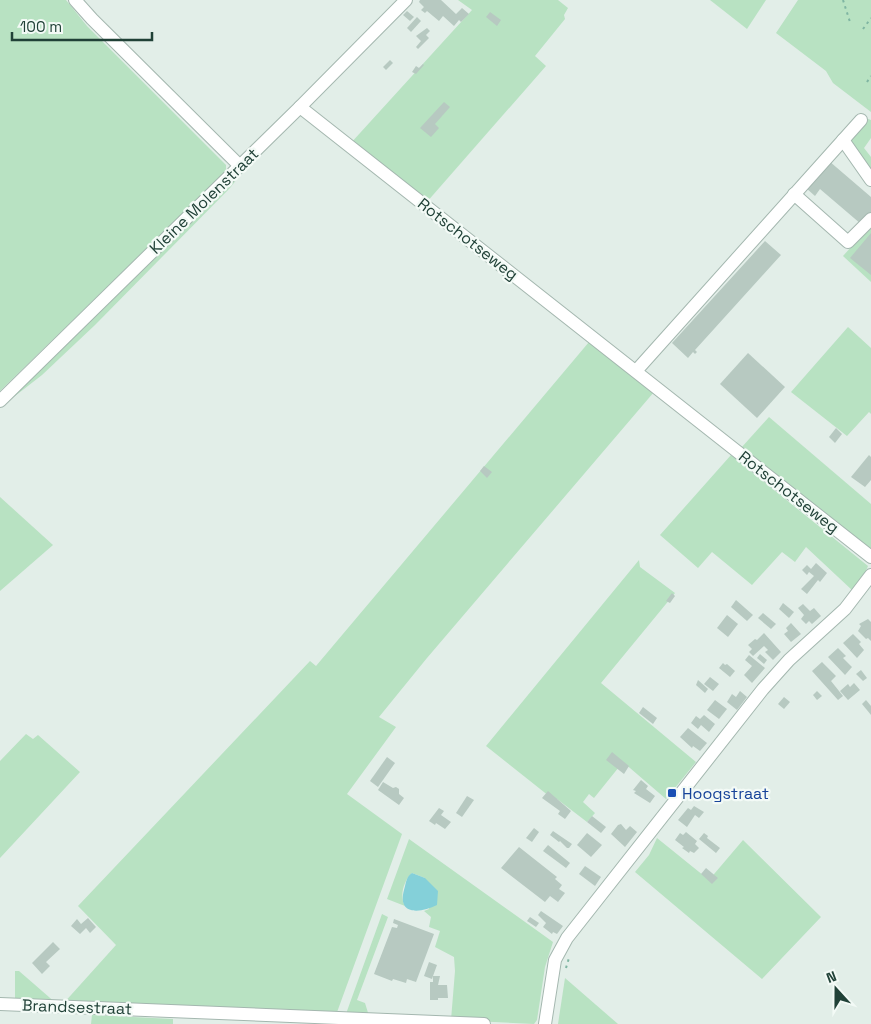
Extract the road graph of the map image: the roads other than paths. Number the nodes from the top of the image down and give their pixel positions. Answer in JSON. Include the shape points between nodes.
{"nodes":[{"id":1,"x":74,"y":0,"type":"edge"},
{"id":2,"x":406,"y":0,"type":"edge"},
{"id":3,"x":300,"y":106,"type":"junction"},
{"id":4,"x":860,"y":120,"type":"dead end"},
{"id":5,"x":843,"y":140,"type":"junction"},
{"id":6,"x":240,"y":166,"type":"junction"},
{"id":7,"x":871,"y":180,"type":"edge"},
{"id":8,"x":794,"y":194,"type":"junction"},
{"id":9,"x":871,"y":219,"type":"edge"},
{"id":10,"x":636,"y":371,"type":"junction"},
{"id":11,"x":0,"y":401,"type":"edge"},
{"id":12,"x":871,"y":557,"type":"edge"},
{"id":13,"x":871,"y":575,"type":"edge"},
{"id":14,"x":0,"y":1004,"type":"edge"},
{"id":15,"x":484,"y":1024,"type":"edge"},
{"id":16,"x":545,"y":1024,"type":"edge"}],
"edges":[{"from":1,"to":6,"type":"street"},
{"from":2,"to":3,"type":"street","name":"Kleine Molenstraat"},
{"from":3,"to":6,"type":"street","name":"Kleine Molenstraat"},
{"from":3,"to":10,"type":"street","name":"Rotschotseweg"},
{"from":4,"to":5,"type":"street"},
{"from":5,"to":7,"type":"street"},
{"from":5,"to":8,"type":"street"},
{"from":6,"to":11,"type":"street","name":"Kleine Molenstraat"},
{"from":8,"to":9,"type":"street","via":[[848,242]]},
{"from":8,"to":10,"type":"street"},
{"from":10,"to":12,"type":"street","name":"Rotschotseweg"},
{"from":13,"to":16,"type":"street","via":[[845,609],[763,689],[567,938],[555,960]]},
{"from":14,"to":15,"type":"street","name":"Brandsestraat"}]}
